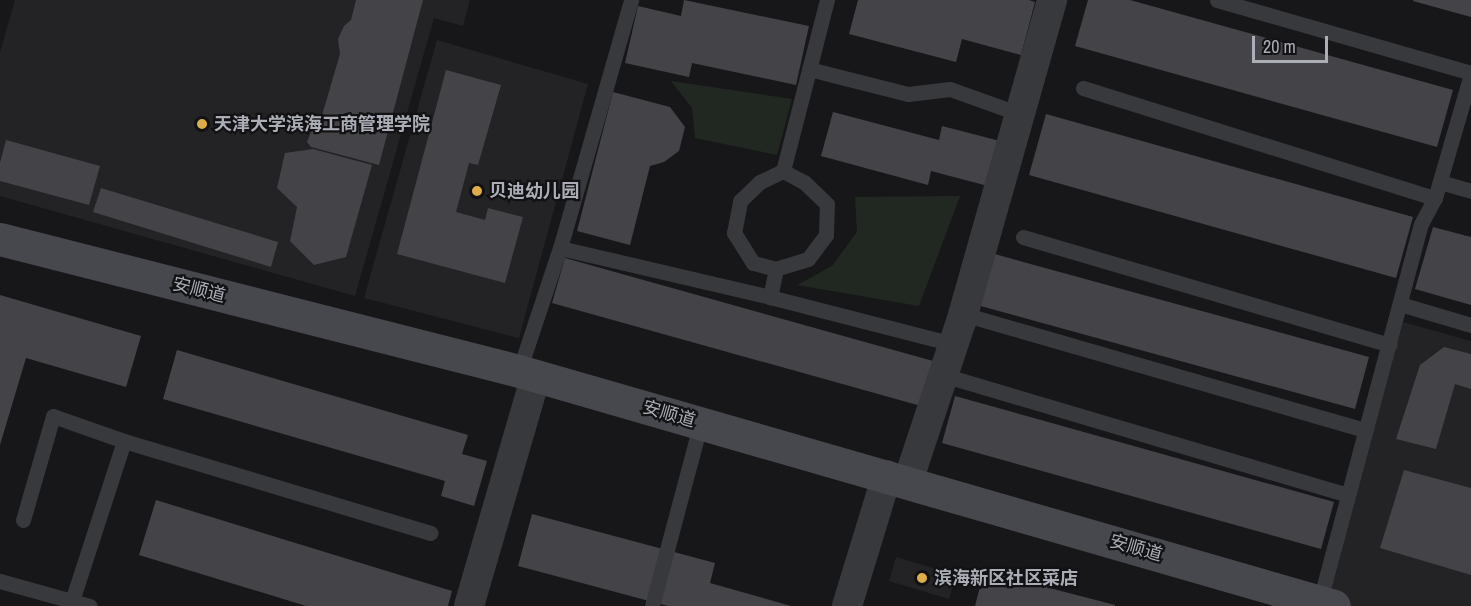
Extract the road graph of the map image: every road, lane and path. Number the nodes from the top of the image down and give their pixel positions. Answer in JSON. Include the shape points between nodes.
{"nodes":[{"id":1,"x":631,"y":0,"type":"edge"},
{"id":2,"x":827,"y":0,"type":"edge"},
{"id":3,"x":1052,"y":0,"type":"edge"},
{"id":4,"x":1217,"y":0,"type":"edge"},
{"id":5,"x":809,"y":69,"type":"junction"},
{"id":6,"x":1471,"y":74,"type":"edge"},
{"id":7,"x":1083,"y":88,"type":"dead end"},
{"id":8,"x":1020,"y":114,"type":"junction"},
{"id":9,"x":783,"y":171,"type":"junction"},
{"id":10,"x":1440,"y":182,"type":"junction"},
{"id":11,"x":1471,"y":191,"type":"edge"},
{"id":12,"x":1435,"y":198,"type":"junction"},
{"id":13,"x":1023,"y":237,"type":"dead end"},
{"id":14,"x":0,"y":239,"type":"edge"},
{"id":15,"x":560,"y":248,"type":"junction"},
{"id":16,"x":776,"y":269,"type":"junction"},
{"id":17,"x":770,"y":297,"type":"junction"},
{"id":18,"x":1400,"y":304,"type":"junction"},
{"id":19,"x":963,"y":314,"type":"junction"},
{"id":20,"x":1471,"y":325,"type":"edge"},
{"id":21,"x":953,"y":344,"type":"junction"},
{"id":22,"x":1389,"y":345,"type":"junction"},
{"id":23,"x":528,"y":374,"type":"junction"},
{"id":24,"x":944,"y":375,"type":"junction"},
{"id":25,"x":701,"y":422,"type":"junction"},
{"id":26,"x":1366,"y":430,"type":"junction"},
{"id":27,"x":124,"y":441,"type":"junction"},
{"id":28,"x":898,"y":478,"type":"junction"},
{"id":29,"x":1348,"y":495,"type":"junction"},
{"id":30,"x":23,"y":520,"type":"dead end"},
{"id":31,"x":430,"y":533,"type":"dead end"},
{"id":32,"x":0,"y":581,"type":"edge"},
{"id":33,"x":72,"y":601,"type":"junction"},
{"id":34,"x":1324,"y":605,"type":"edge"},
{"id":35,"x":90,"y":606,"type":"edge"},
{"id":36,"x":469,"y":606,"type":"edge"},
{"id":37,"x":652,"y":606,"type":"edge"},
{"id":38,"x":847,"y":606,"type":"edge"}],
"edges":[{"from":1,"to":15,"type":"lane"},
{"from":2,"to":5,"type":"lane"},
{"from":3,"to":8,"type":"street"},
{"from":4,"to":6,"type":"lane"},
{"from":5,"to":8,"type":"lane","via":[[908,94],[950,89]]},
{"from":5,"to":9,"type":"lane"},
{"from":6,"to":10,"type":"lane"},
{"from":7,"to":12,"type":"lane"},
{"from":8,"to":19,"type":"street"},
{"from":9,"to":16,"type":"lane","via":[[760,182],[740,201],[734,232],[753,263]]},
{"from":9,"to":16,"type":"lane","via":[[804,182],[827,204],[826,235],[808,260]]},
{"from":10,"to":11,"type":"lane"},
{"from":10,"to":12,"type":"lane"},
{"from":12,"to":18,"type":"lane","via":[[1421,224]]},
{"from":13,"to":22,"type":"lane"},
{"from":14,"to":23,"type":"street","name":"安顺道"},
{"from":15,"to":17,"type":"lane"},
{"from":15,"to":23,"type":"lane"},
{"from":16,"to":17,"type":"lane"},
{"from":17,"to":21,"type":"lane"},
{"from":18,"to":20,"type":"lane"},
{"from":18,"to":22,"type":"lane"},
{"from":19,"to":21,"type":"street"},
{"from":19,"to":26,"type":"lane"},
{"from":21,"to":24,"type":"street"},
{"from":22,"to":26,"type":"lane"},
{"from":23,"to":25,"type":"street","name":"安顺道"},
{"from":23,"to":36,"type":"street"},
{"from":24,"to":28,"type":"street"},
{"from":24,"to":29,"type":"lane"},
{"from":25,"to":28,"type":"street","name":"安顺道"},
{"from":25,"to":37,"type":"lane"},
{"from":26,"to":29,"type":"lane"},
{"from":27,"to":30,"type":"lane","via":[[53,416]]},
{"from":27,"to":31,"type":"lane"},
{"from":27,"to":33,"type":"lane"},
{"from":28,"to":34,"type":"street","name":"安顺道"},
{"from":28,"to":38,"type":"street"},
{"from":29,"to":34,"type":"lane"},
{"from":32,"to":33,"type":"lane"},
{"from":33,"to":35,"type":"lane"}]}
